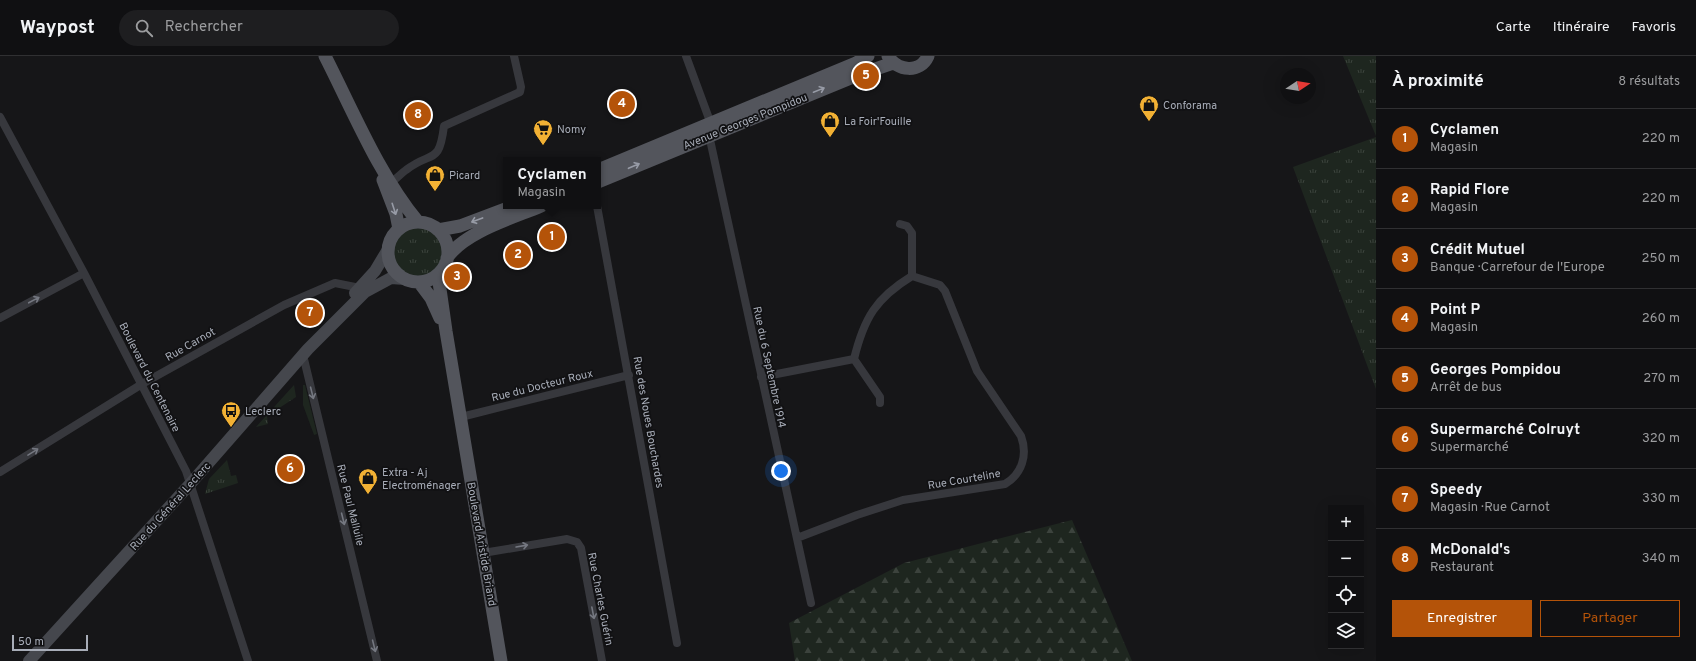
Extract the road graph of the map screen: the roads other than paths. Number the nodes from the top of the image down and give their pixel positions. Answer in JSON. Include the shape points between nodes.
{"nodes":[{"id":1,"x":325,"y":56,"type":"edge"},
{"id":2,"x":514,"y":56,"type":"edge"},
{"id":3,"x":686,"y":56,"type":"edge"},
{"id":4,"x":868,"y":56,"type":"edge"},
{"id":5,"x":928,"y":56,"type":"edge"},
{"id":6,"x":890,"y":60,"type":"edge"},
{"id":7,"x":0,"y":117,"type":"edge"},
{"id":8,"x":710,"y":129,"type":"junction"},
{"id":9,"x":371,"y":146,"type":"junction"},
{"id":10,"x":601,"y":169,"type":"edge"},
{"id":11,"x":601,"y":181,"type":"edge"},
{"id":12,"x":391,"y":182,"type":"junction"},
{"id":13,"x":505,"y":209,"type":"edge"},
{"id":14,"x":534,"y":209,"type":"edge"},
{"id":15,"x":598,"y":209,"type":"edge"},
{"id":16,"x":418,"y":222,"type":"junction"},
{"id":17,"x":900,"y":224,"type":"dead end"},
{"id":18,"x":399,"y":229,"type":"junction"},
{"id":19,"x":438,"y":230,"type":"junction"},
{"id":20,"x":388,"y":251,"type":"junction"},
{"id":21,"x":444,"y":264,"type":"junction"},
{"id":22,"x":84,"y":273,"type":"junction"},
{"id":23,"x":912,"y":276,"type":"junction"},
{"id":24,"x":404,"y":279,"type":"junction"},
{"id":25,"x":419,"y":282,"type":"junction"},
{"id":26,"x":360,"y":288,"type":"junction"},
{"id":27,"x":0,"y":318,"type":"edge"},
{"id":28,"x":446,"y":331,"type":"junction"},
{"id":29,"x":306,"y":352,"type":"junction"},
{"id":30,"x":854,"y":359,"type":"junction"},
{"id":31,"x":629,"y":375,"type":"junction"},
{"id":32,"x":761,"y":377,"type":"junction"},
{"id":33,"x":142,"y":384,"type":"junction"},
{"id":34,"x":880,"y":403,"type":"dead end"},
{"id":35,"x":461,"y":417,"type":"junction"},
{"id":36,"x":0,"y":472,"type":"edge"},
{"id":37,"x":191,"y":483,"type":"junction"},
{"id":38,"x":797,"y":538,"type":"junction"},
{"id":39,"x":483,"y":553,"type":"junction"},
{"id":40,"x":811,"y":604,"type":"dead end"},
{"id":41,"x":677,"y":643,"type":"dead end"},
{"id":42,"x":29,"y":661,"type":"edge"},
{"id":43,"x":248,"y":661,"type":"edge"},
{"id":44,"x":377,"y":661,"type":"edge"},
{"id":45,"x":501,"y":661,"type":"edge"},
{"id":46,"x":602,"y":661,"type":"edge"}],
"edges":[{"from":1,"to":9,"type":"main road"},
{"from":2,"to":12,"type":"street","via":[[520,92],[444,126],[437,154],[406,170]]},
{"from":3,"to":8,"type":"street","name":"Rue du 6 Septembre 1914"},
{"from":4,"to":8,"type":"main road","name":"Avenue Georges Pompidou"},
{"from":5,"to":6,"type":"main road","via":[[922,64],[907,69]]},
{"from":8,"to":6,"type":"main road","name":"Avenue Georges Pompidou","one_way":true},
{"from":7,"to":22,"type":"street","name":"Boulevard du Centenaire"},
{"from":8,"to":10,"type":"main road","name":"Avenue Georges Pompidou"},
{"from":11,"to":8,"type":"main road","name":"Avenue Georges Pompidou","one_way":true},
{"from":8,"to":32,"type":"street","name":"Rue du 6 Septembre 1914"},
{"from":9,"to":12,"type":"main road"},
{"from":9,"to":18,"type":"main road","one_way":true},
{"from":12,"to":16,"type":"main road"},
{"from":13,"to":19,"type":"main road","one_way":true,"via":[[460,226]]},
{"from":14,"to":21,"type":"main road","via":[[473,236],[453,249]]},
{"from":15,"to":31,"type":"street","name":"Rue des Noues Bouchardes"},
{"from":16,"to":18,"type":"main road"},
{"from":16,"to":19,"type":"main road","via":[[429,224]]},
{"from":17,"to":23,"type":"street","via":[[907,226],[912,233]]},
{"from":18,"to":20,"type":"main road","via":[[392,237]]},
{"from":19,"to":21,"type":"main road","via":[[447,245]]},
{"from":20,"to":24,"type":"main road","via":[[392,268]]},
{"from":20,"to":26,"type":"main road","name":"Rue du Général Leclerc"},
{"from":21,"to":25,"type":"main road","via":[[429,280]]},
{"from":21,"to":28,"type":"main road","via":[[439,282]]},
{"from":27,"to":22,"type":"street","one_way":true},
{"from":22,"to":33,"type":"street","name":"Boulevard du Centenaire"},
{"from":23,"to":30,"type":"street","via":[[894,287],[866,320]]},
{"from":23,"to":38,"type":"street","name":"Rue Courteline","via":[[940,286],[949,297],[977,371],[1021,436],[1024,449],[1021,466],[1014,478],[1005,484],[904,500]]},
{"from":24,"to":25,"type":"main road"},
{"from":24,"to":29,"type":"main road","name":"Rue du Général Leclerc","via":[[391,278],[364,292]]},
{"from":25,"to":28,"type":"main road","via":[[431,298]]},
{"from":26,"to":29,"type":"main road","name":"Rue du Général Leclerc","via":[[337,312]]},
{"from":26,"to":33,"type":"street","name":"Rue Carnot","via":[[335,283],[284,305]]},
{"from":28,"to":35,"type":"main road","name":"Boulevard Aristide Briand"},
{"from":29,"to":37,"type":"main road","name":"Rue du Général Leclerc"},
{"from":29,"to":44,"type":"street","name":"Rue Paul Malluile","one_way":true},
{"from":30,"to":32,"type":"street"},
{"from":30,"to":34,"type":"street","via":[[880,397]]},
{"from":31,"to":35,"type":"street","name":"Rue du Docteur Roux"},
{"from":31,"to":41,"type":"street","name":"Rue des Noues Bouchardes"},
{"from":32,"to":38,"type":"street","name":"Rue du 6 Septembre 1914"},
{"from":36,"to":33,"type":"street","name":"Rue Carnot","one_way":true},
{"from":33,"to":37,"type":"street","name":"Boulevard du Centenaire"},
{"from":35,"to":39,"type":"main road","name":"Boulevard Aristide Briand"},
{"from":37,"to":42,"type":"main road","name":"Rue du Général Leclerc"},
{"from":37,"to":43,"type":"street","name":"Boulevard du Centenaire"},
{"from":38,"to":40,"type":"street","name":"Rue du 6 Septembre 1914"},
{"from":39,"to":45,"type":"main road","name":"Boulevard Aristide Briand"},
{"from":39,"to":46,"type":"street","name":"Rue Charles Guérin","one_way":true,"via":[[567,539],[576,542],[581,548]]}]}
